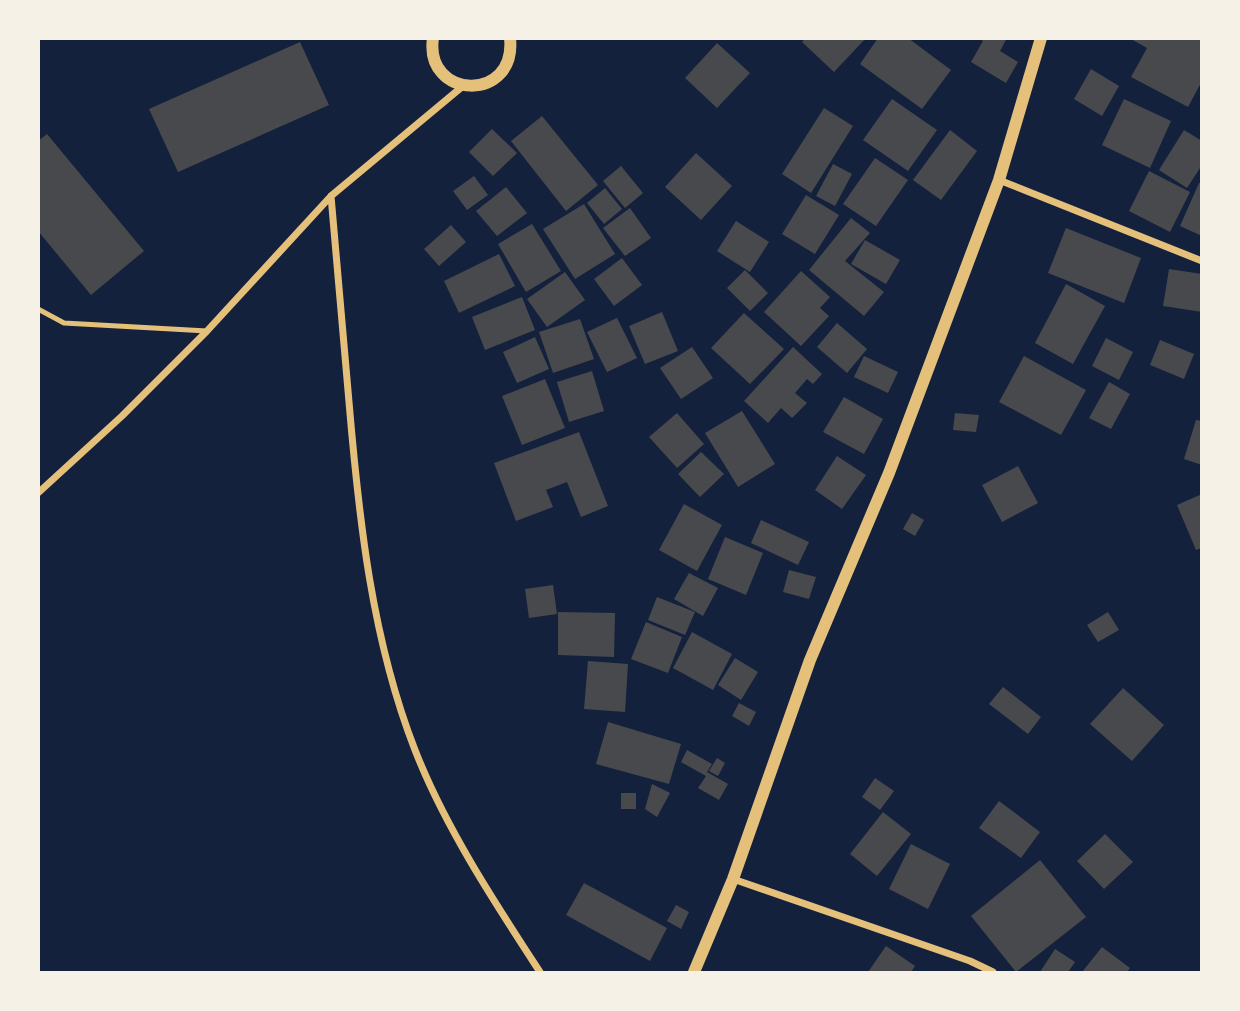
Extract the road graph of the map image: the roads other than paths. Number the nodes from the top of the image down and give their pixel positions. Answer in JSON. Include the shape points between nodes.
{"nodes":[{"id":1,"x":433,"y":38,"type":"edge"},
{"id":2,"x":510,"y":38,"type":"edge"},
{"id":3,"x":1041,"y":38,"type":"edge"},
{"id":4,"x":463,"y":86,"type":"junction"},
{"id":5,"x":999,"y":180,"type":"junction"},
{"id":6,"x":331,"y":196,"type":"junction"},
{"id":7,"x":1202,"y":261,"type":"edge"},
{"id":8,"x":38,"y":309,"type":"edge"},
{"id":9,"x":207,"y":331,"type":"junction"},
{"id":10,"x":38,"y":493,"type":"edge"},
{"id":11,"x":733,"y":879,"type":"junction"},
{"id":12,"x":540,"y":972,"type":"edge"},
{"id":13,"x":694,"y":972,"type":"edge"},
{"id":14,"x":993,"y":972,"type":"edge"}],
"edges":[{"from":1,"to":4,"type":"street","via":[[431,52],[442,75]]},
{"from":2,"to":4,"type":"street","via":[[506,68],[495,80]]},
{"from":3,"to":5,"type":"street"},
{"from":4,"to":6,"type":"street"},
{"from":5,"to":7,"type":"street"},
{"from":5,"to":11,"type":"street","via":[[889,473],[810,660]]},
{"from":6,"to":9,"type":"street"},
{"from":6,"to":12,"type":"street","via":[[361,529],[374,606],[399,702],[432,788]]},
{"from":8,"to":9,"type":"lane","via":[[64,323]]},
{"from":9,"to":10,"type":"street"},
{"from":11,"to":13,"type":"street"},
{"from":11,"to":14,"type":"street"}]}
